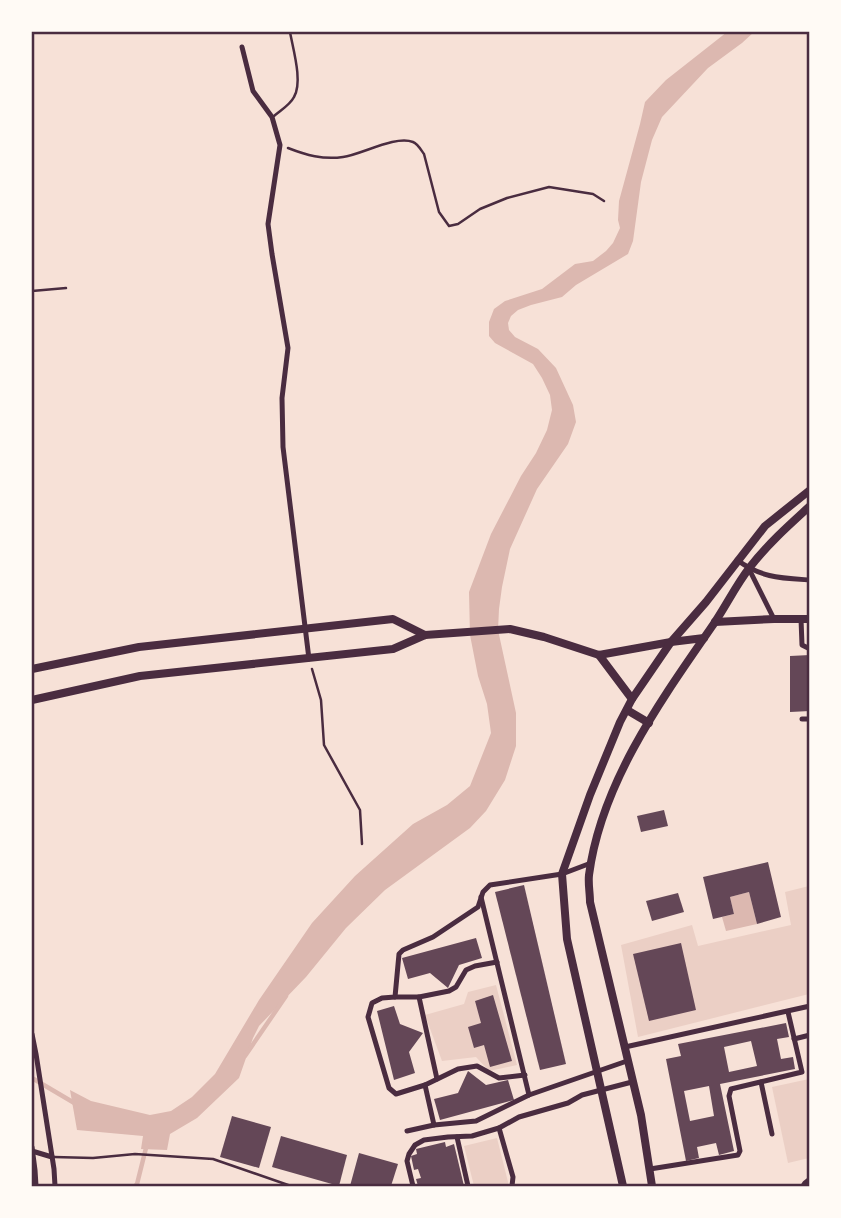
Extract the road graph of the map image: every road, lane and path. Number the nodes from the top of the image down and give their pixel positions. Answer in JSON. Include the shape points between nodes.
{"nodes":[{"id":1,"x":290,"y":32,"type":"edge"},
{"id":2,"x":242,"y":47,"type":"dead end"},
{"id":3,"x":272,"y":117,"type":"junction"},
{"id":4,"x":280,"y":145,"type":"junction"},
{"id":5,"x":604,"y":201,"type":"dead end"},
{"id":6,"x":66,"y":288,"type":"dead end"},
{"id":7,"x":32,"y":291,"type":"edge"},
{"id":8,"x":810,"y":490,"type":"edge"},
{"id":9,"x":810,"y":506,"type":"edge"},
{"id":10,"x":785,"y":510,"type":"junction"},
{"id":11,"x":795,"y":520,"type":"junction"},
{"id":12,"x":737,"y":560,"type":"junction"},
{"id":13,"x":749,"y":569,"type":"junction"},
{"id":14,"x":810,"y":580,"type":"edge"},
{"id":15,"x":774,"y":619,"type":"junction"},
{"id":16,"x":805,"y":619,"type":"edge"},
{"id":17,"x":715,"y":622,"type":"junction"},
{"id":18,"x":305,"y":630,"type":"junction"},
{"id":19,"x":425,"y":635,"type":"junction"},
{"id":20,"x":704,"y":638,"type":"junction"},
{"id":21,"x":671,"y":642,"type":"junction"},
{"id":22,"x":810,"y":649,"type":"edge"},
{"id":23,"x":599,"y":654,"type":"junction"},
{"id":24,"x":309,"y":659,"type":"junction"},
{"id":25,"x":32,"y":669,"type":"edge"},
{"id":26,"x":632,"y":699,"type":"junction"},
{"id":27,"x":32,"y":700,"type":"edge"},
{"id":28,"x":626,"y":710,"type":"junction"},
{"id":29,"x":802,"y":719,"type":"dead end"},
{"id":30,"x":810,"y":719,"type":"edge"},
{"id":31,"x":649,"y":723,"type":"junction"},
{"id":32,"x":362,"y":844,"type":"dead end"},
{"id":33,"x":592,"y":862,"type":"junction"},
{"id":34,"x":562,"y":874,"type":"junction"},
{"id":35,"x":481,"y":897,"type":"junction"},
{"id":36,"x":497,"y":962,"type":"junction"},
{"id":37,"x":395,"y":996,"type":"junction"},
{"id":38,"x":419,"y":997,"type":"junction"},
{"id":39,"x":810,"y":1006,"type":"edge"},
{"id":40,"x":788,"y":1012,"type":"junction"},
{"id":41,"x":32,"y":1034,"type":"edge"},
{"id":42,"x":810,"y":1035,"type":"edge"},
{"id":43,"x":794,"y":1039,"type":"junction"},
{"id":44,"x":624,"y":1047,"type":"junction"},
{"id":45,"x":627,"y":1061,"type":"junction"},
{"id":46,"x":810,"y":1071,"type":"edge"},
{"id":47,"x":598,"y":1072,"type":"junction"},
{"id":48,"x":802,"y":1072,"type":"junction"},
{"id":49,"x":525,"y":1075,"type":"junction"},
{"id":50,"x":437,"y":1079,"type":"junction"},
{"id":51,"x":632,"y":1082,"type":"junction"},
{"id":52,"x":761,"y":1082,"type":"junction"},
{"id":53,"x":425,"y":1085,"type":"junction"},
{"id":54,"x":601,"y":1090,"type":"junction"},
{"id":55,"x":530,"y":1094,"type":"junction"},
{"id":56,"x":434,"y":1125,"type":"junction"},
{"id":57,"x":499,"y":1128,"type":"junction"},
{"id":58,"x":407,"y":1131,"type":"dead end"},
{"id":59,"x":772,"y":1134,"type":"dead end"},
{"id":60,"x":457,"y":1137,"type":"junction"},
{"id":61,"x":32,"y":1149,"type":"edge"},
{"id":62,"x":52,"y":1157,"type":"junction"},
{"id":63,"x":650,"y":1170,"type":"junction"},
{"id":64,"x":810,"y":1179,"type":"edge"},
{"id":65,"x":36,"y":1186,"type":"edge"},
{"id":66,"x":55,"y":1186,"type":"edge"},
{"id":67,"x":291,"y":1186,"type":"edge"},
{"id":68,"x":413,"y":1186,"type":"edge"},
{"id":69,"x":468,"y":1186,"type":"edge"},
{"id":70,"x":512,"y":1186,"type":"edge"},
{"id":71,"x":623,"y":1186,"type":"edge"},
{"id":72,"x":652,"y":1186,"type":"edge"},
{"id":73,"x":803,"y":1186,"type":"edge"}],
"edges":[{"from":1,"to":3,"type":"lane","via":[[299,85],[295,96]]},
{"from":2,"to":3,"type":"street","via":[[253,90]]},
{"from":3,"to":4,"type":"street"},
{"from":4,"to":5,"type":"path","via":[[326,158],[411,141],[424,154],[439,212],[449,226],[507,198],[549,187],[593,194]]},
{"from":4,"to":18,"type":"street","via":[[268,224],[288,348],[283,447]]},
{"from":6,"to":7,"type":"lane"},
{"from":8,"to":10,"type":"main road"},
{"from":9,"to":11,"type":"main road"},
{"from":10,"to":11,"type":"main road"},
{"from":10,"to":12,"type":"main road"},
{"from":11,"to":13,"type":"main road"},
{"from":12,"to":13,"type":"street"},
{"from":12,"to":21,"type":"main road"},
{"from":13,"to":14,"type":"street","via":[[775,578]]},
{"from":13,"to":15,"type":"street"},
{"from":13,"to":17,"type":"main road"},
{"from":15,"to":16,"type":"main road"},
{"from":15,"to":17,"type":"main road"},
{"from":16,"to":22,"type":"street","via":[[802,645]]},
{"from":17,"to":20,"type":"main road"},
{"from":18,"to":19,"type":"main road","via":[[393,620]]},
{"from":18,"to":24,"type":"street"},
{"from":18,"to":25,"type":"main road","via":[[139,647]]},
{"from":19,"to":23,"type":"main road","via":[[510,629]]},
{"from":19,"to":24,"type":"main road","via":[[393,649]]},
{"from":20,"to":21,"type":"main road"},
{"from":20,"to":31,"type":"main road"},
{"from":21,"to":23,"type":"main road"},
{"from":21,"to":26,"type":"main road"},
{"from":23,"to":26,"type":"main road"},
{"from":24,"to":27,"type":"main road","via":[[140,677]]},
{"from":24,"to":32,"type":"path","via":[[321,700],[324,745],[360,810]]},
{"from":26,"to":28,"type":"main road"},
{"from":28,"to":31,"type":"main road"},
{"from":28,"to":34,"type":"main road"},
{"from":29,"to":30,"type":"street"},
{"from":31,"to":33,"type":"main road","via":[[619,779]]},
{"from":33,"to":34,"type":"street"},
{"from":33,"to":44,"type":"main road","via":[[590,902]]},
{"from":34,"to":35,"type":"street","via":[[491,885]]},
{"from":34,"to":47,"type":"main road","via":[[566,939]]},
{"from":35,"to":36,"type":"street"},
{"from":35,"to":37,"type":"street","via":[[478,907],[399,954]]},
{"from":36,"to":38,"type":"street","via":[[466,970],[457,987],[449,991]]},
{"from":36,"to":49,"type":"street"},
{"from":37,"to":38,"type":"street"},
{"from":37,"to":53,"type":"street","via":[[372,1003],[368,1017],[389,1088],[396,1094]]},
{"from":38,"to":50,"type":"street"},
{"from":39,"to":40,"type":"street"},
{"from":40,"to":43,"type":"street"},
{"from":40,"to":44,"type":"street"},
{"from":41,"to":62,"type":"street"},
{"from":42,"to":43,"type":"street"},
{"from":43,"to":48,"type":"street"},
{"from":44,"to":45,"type":"main road"},
{"from":45,"to":47,"type":"street"},
{"from":45,"to":51,"type":"main road"},
{"from":46,"to":48,"type":"street"},
{"from":47,"to":54,"type":"main road"},
{"from":47,"to":55,"type":"street"},
{"from":48,"to":52,"type":"street"},
{"from":49,"to":50,"type":"street","via":[[499,1078],[477,1066]]},
{"from":49,"to":55,"type":"street"},
{"from":50,"to":53,"type":"street"},
{"from":51,"to":54,"type":"street"},
{"from":51,"to":63,"type":"main road"},
{"from":52,"to":59,"type":"street"},
{"from":52,"to":63,"type":"street","via":[[731,1089],[738,1154]]},
{"from":53,"to":56,"type":"street"},
{"from":54,"to":57,"type":"street"},
{"from":54,"to":71,"type":"main road"},
{"from":55,"to":56,"type":"street","via":[[475,1121]]},
{"from":56,"to":58,"type":"street"},
{"from":57,"to":60,"type":"street"},
{"from":57,"to":70,"type":"street"},
{"from":60,"to":68,"type":"street","via":[[415,1145],[407,1161]]},
{"from":60,"to":69,"type":"street"},
{"from":61,"to":62,"type":"street"},
{"from":61,"to":65,"type":"street"},
{"from":62,"to":66,"type":"street"},
{"from":62,"to":67,"type":"lane","via":[[135,1154],[213,1159]]},
{"from":63,"to":72,"type":"main road"},
{"from":64,"to":73,"type":"street"}]}
